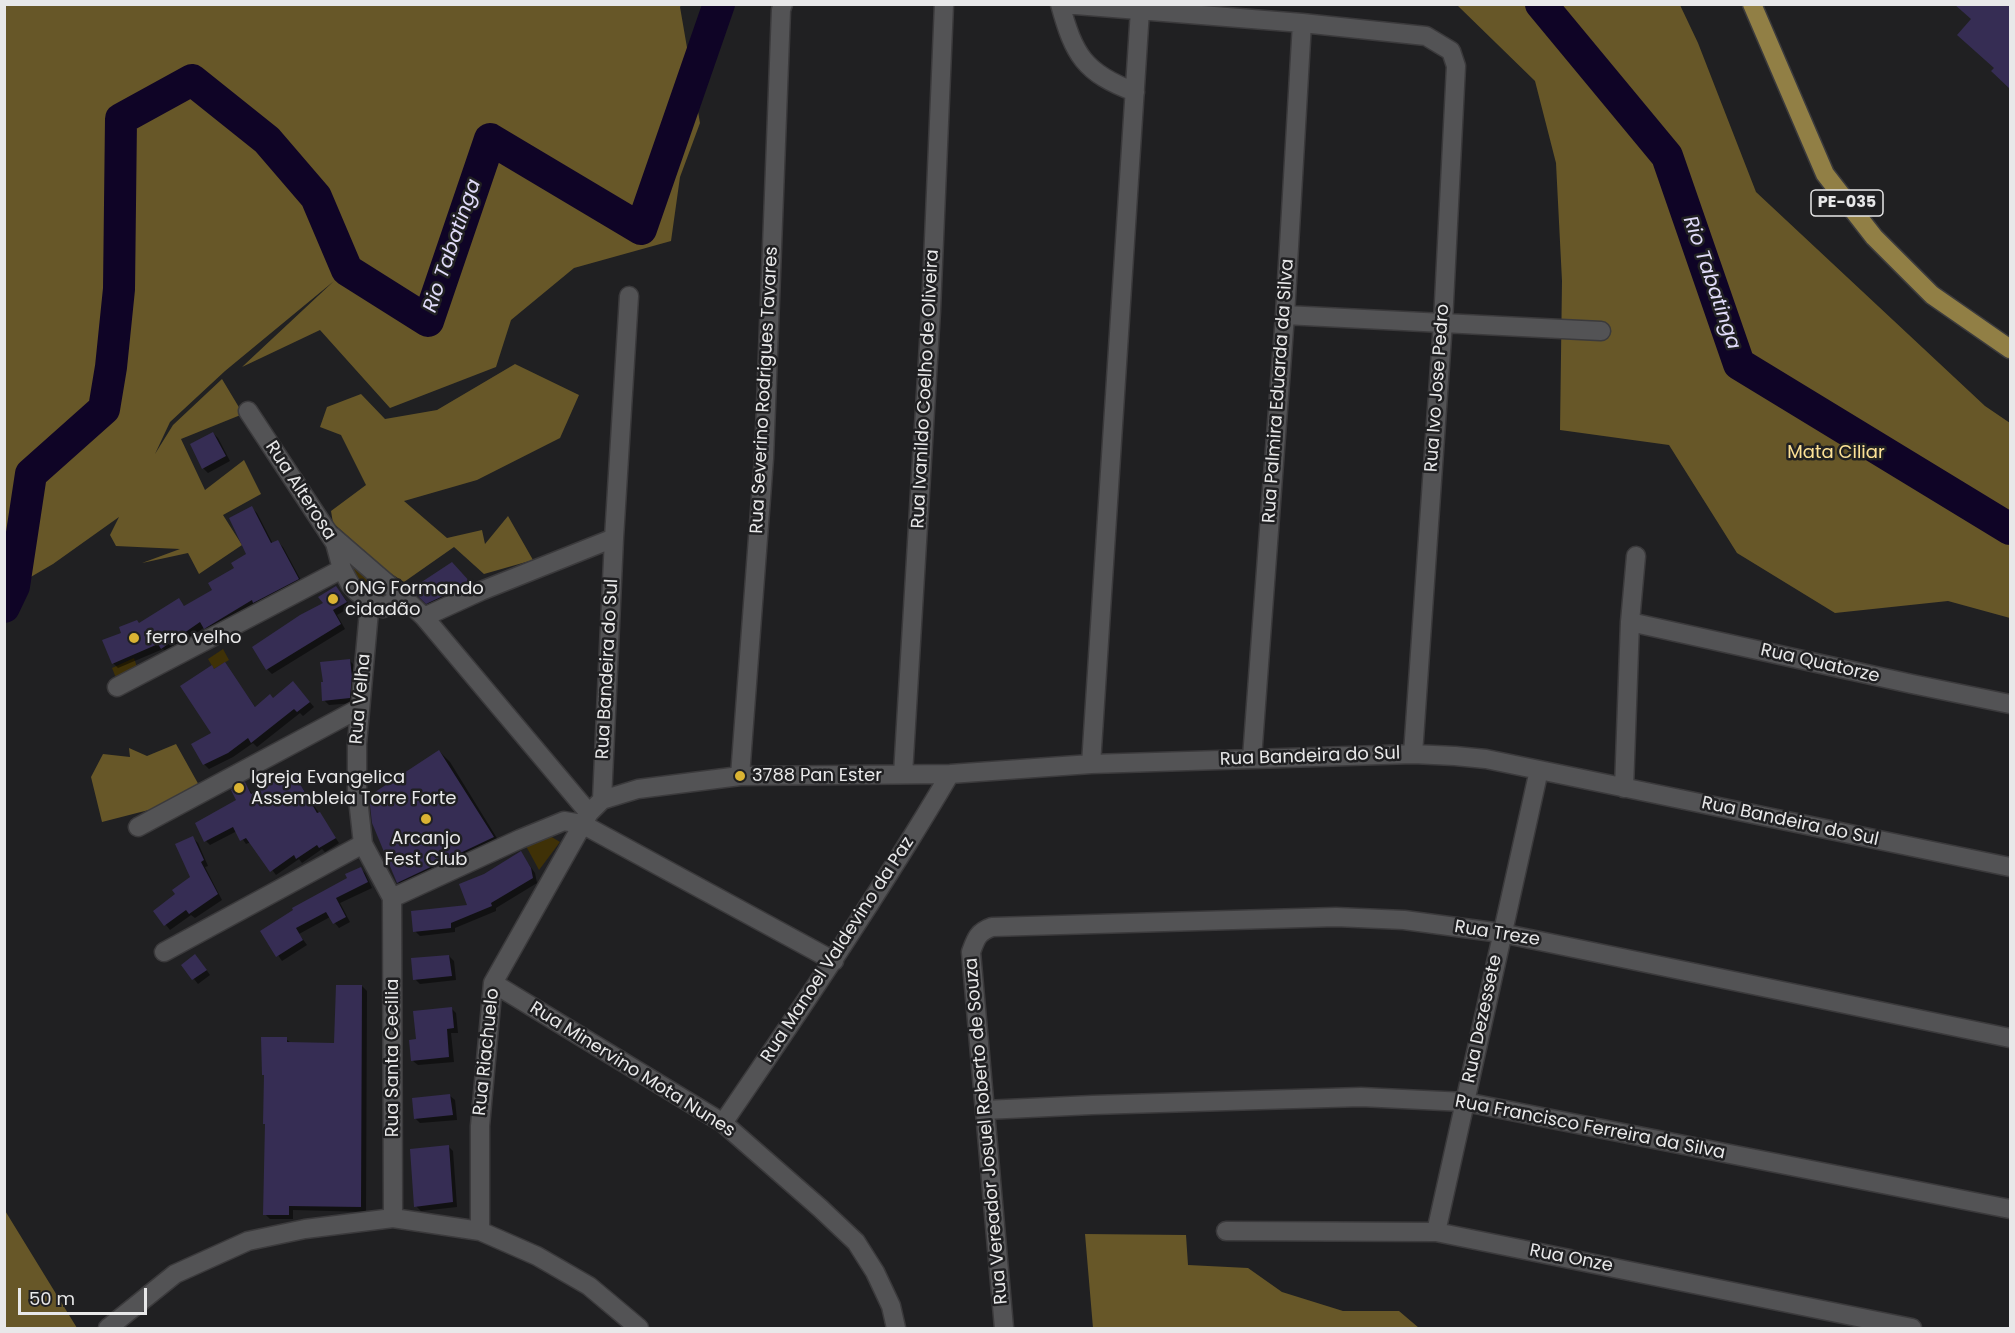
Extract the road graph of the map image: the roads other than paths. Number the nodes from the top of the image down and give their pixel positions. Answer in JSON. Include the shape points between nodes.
{"nodes":[{"id":1,"x":783,"y":4,"type":"edge"},
{"id":2,"x":944,"y":4,"type":"edge"},
{"id":3,"x":1061,"y":4,"type":"edge"},
{"id":4,"x":1752,"y":4,"type":"edge"},
{"id":5,"x":1140,"y":10,"type":"junction"},
{"id":6,"x":1302,"y":22,"type":"junction"},
{"id":7,"x":1135,"y":92,"type":"junction"},
{"id":8,"x":629,"y":296,"type":"dead end"},
{"id":9,"x":1285,"y":315,"type":"junction"},
{"id":10,"x":1443,"y":322,"type":"junction"},
{"id":11,"x":1600,"y":331,"type":"dead end"},
{"id":12,"x":2010,"y":349,"type":"edge"},
{"id":13,"x":248,"y":411,"type":"dead end"},
{"id":14,"x":328,"y":532,"type":"junction"},
{"id":15,"x":614,"y":538,"type":"junction"},
{"id":16,"x":1636,"y":556,"type":"dead end"},
{"id":17,"x":342,"y":569,"type":"junction"},
{"id":18,"x":404,"y":598,"type":"junction"},
{"id":19,"x":369,"y":600,"type":"junction"},
{"id":20,"x":424,"y":617,"type":"junction"},
{"id":21,"x":1630,"y":622,"type":"junction"},
{"id":22,"x":117,"y":687,"type":"dead end"},
{"id":23,"x":2010,"y":704,"type":"edge"},
{"id":24,"x":360,"y":708,"type":"junction"},
{"id":25,"x":1413,"y":754,"type":"junction"},
{"id":26,"x":1252,"y":758,"type":"junction"},
{"id":27,"x":1091,"y":764,"type":"junction"},
{"id":28,"x":1539,"y":770,"type":"junction"},
{"id":29,"x":903,"y":774,"type":"junction"},
{"id":30,"x":950,"y":774,"type":"junction"},
{"id":31,"x":740,"y":776,"type":"junction"},
{"id":32,"x":1624,"y":788,"type":"junction"},
{"id":33,"x":602,"y":800,"type":"junction"},
{"id":34,"x":586,"y":818,"type":"junction"},
{"id":35,"x":138,"y":827,"type":"dead end"},
{"id":36,"x":363,"y":844,"type":"junction"},
{"id":37,"x":2010,"y":867,"type":"edge"},
{"id":38,"x":392,"y":898,"type":"junction"},
{"id":39,"x":1501,"y":933,"type":"junction"},
{"id":40,"x":977,"y":935,"type":"joint"},
{"id":41,"x":164,"y":952,"type":"dead end"},
{"id":42,"x":834,"y":961,"type":"junction"},
{"id":43,"x":493,"y":983,"type":"junction"},
{"id":44,"x":2010,"y":1038,"type":"edge"},
{"id":45,"x":1466,"y":1102,"type":"junction"},
{"id":46,"x":985,"y":1110,"type":"junction"},
{"id":47,"x":723,"y":1123,"type":"junction"},
{"id":48,"x":2010,"y":1209,"type":"edge"},
{"id":49,"x":393,"y":1218,"type":"junction"},
{"id":50,"x":1226,"y":1231,"type":"dead end"},
{"id":51,"x":480,"y":1232,"type":"junction"},
{"id":52,"x":1436,"y":1232,"type":"junction"},
{"id":53,"x":109,"y":1328,"type":"edge"},
{"id":54,"x":639,"y":1329,"type":"edge"},
{"id":55,"x":896,"y":1329,"type":"edge"},
{"id":56,"x":1004,"y":1329,"type":"edge"},
{"id":57,"x":1912,"y":1329,"type":"edge"}],
"edges":[{"from":1,"to":31,"type":"street","name":"Rua Severino Rodrigues Tavares","via":[[764,458]]},
{"from":2,"to":29,"type":"street","name":"Rua Ivanildo Coelho de Oliveira","via":[[931,310]]},
{"from":3,"to":5,"type":"street"},
{"from":3,"to":7,"type":"street","via":[[1070,39],[1088,67],[1110,83]]},
{"from":4,"to":12,"type":"main road","number":"PE-035","via":[[1825,174],[1874,237],[1932,295]]},
{"from":5,"to":6,"type":"street"},
{"from":5,"to":7,"type":"street"},
{"from":6,"to":9,"type":"street","name":"Rua Palmira Eduarda da Silva"},
{"from":6,"to":10,"type":"street","name":"Rua Ivo Jose Pedro","via":[[1426,36],[1451,51],[1456,66]]},
{"from":7,"to":27,"type":"street"},
{"from":8,"to":15,"type":"street","name":"Rua Bandeira do Sul"},
{"from":9,"to":10,"type":"street"},
{"from":9,"to":26,"type":"street","name":"Rua Palmira Eduarda da Silva"},
{"from":10,"to":11,"type":"street"},
{"from":10,"to":25,"type":"street","name":"Rua Ivo Jose Pedro"},
{"from":13,"to":14,"type":"street","name":"Rua Alterosa"},
{"from":14,"to":17,"type":"street","name":"Rua Alterosa"},
{"from":14,"to":18,"type":"street"},
{"from":15,"to":20,"type":"street"},
{"from":15,"to":33,"type":"street","name":"Rua Bandeira do Sul"},
{"from":16,"to":21,"type":"street"},
{"from":17,"to":19,"type":"street","name":"Rua Alterosa","via":[[357,592]]},
{"from":17,"to":22,"type":"street"},
{"from":18,"to":19,"type":"street","via":[[382,608]]},
{"from":18,"to":20,"type":"street"},
{"from":19,"to":24,"type":"street","name":"Rua Velha"},
{"from":20,"to":34,"type":"street"},
{"from":21,"to":23,"type":"street","name":"Rua Quatorze"},
{"from":21,"to":32,"type":"street"},
{"from":24,"to":35,"type":"street"},
{"from":24,"to":36,"type":"street","name":"Rua Velha","via":[[357,790]]},
{"from":25,"to":26,"type":"street","name":"Rua Bandeira do Sul"},
{"from":25,"to":28,"type":"street","name":"Rua Bandeira do Sul","via":[[1475,758]]},
{"from":26,"to":27,"type":"street","name":"Rua Bandeira do Sul"},
{"from":27,"to":30,"type":"street","name":"Rua Bandeira do Sul"},
{"from":28,"to":32,"type":"street","name":"Rua Bandeira do Sul"},
{"from":28,"to":39,"type":"street","name":"Rua Dezessete"},
{"from":29,"to":30,"type":"street","name":"Rua Bandeira do Sul"},
{"from":29,"to":31,"type":"street","name":"Rua Bandeira do Sul"},
{"from":30,"to":42,"type":"street","name":"Rua Manoel Valdevino da Paz"},
{"from":31,"to":33,"type":"street","name":"Rua Bandeira do Sul","via":[[638,789]]},
{"from":32,"to":37,"type":"street","name":"Rua Bandeira do Sul"},
{"from":33,"to":34,"type":"street","name":"Rua Bandeira do Sul"},
{"from":34,"to":38,"type":"street","via":[[564,821],[520,839]]},
{"from":34,"to":42,"type":"street"},
{"from":34,"to":43,"type":"street","name":"Rua Riachuelo"},
{"from":36,"to":38,"type":"street","name":"Rua Velha"},
{"from":36,"to":41,"type":"street"},
{"from":38,"to":49,"type":"street","name":"Rua Santa Cecilia"},
{"from":39,"to":40,"type":"street","name":"Rua Treze","via":[[1404,920],[1336,917],[992,927]]},
{"from":39,"to":44,"type":"street","name":"Rua Treze"},
{"from":39,"to":45,"type":"street","name":"Rua Dezessete"},
{"from":40,"to":46,"type":"street","name":"Rua Vereador Josuel Roberto de Souza","via":[[971,952]]},
{"from":42,"to":47,"type":"street","name":"Rua Manoel Valdevino da Paz"},
{"from":43,"to":47,"type":"street","name":"Rua Minervino Mota Nunes"},
{"from":43,"to":51,"type":"street","name":"Rua Riachuelo","via":[[480,1126]]},
{"from":45,"to":46,"type":"street","name":"Rua Francisco Ferreira da Silva","via":[[1360,1097]]},
{"from":45,"to":48,"type":"street","name":"Rua Francisco Ferreira da Silva"},
{"from":45,"to":52,"type":"street","name":"Rua Dezessete"},
{"from":46,"to":56,"type":"street","name":"Rua Vereador Josuel Roberto de Souza"},
{"from":47,"to":55,"type":"street","name":"Rua Minervino Mota Nunes","via":[[856,1242],[887,1298]]},
{"from":49,"to":51,"type":"street"},
{"from":49,"to":53,"type":"street","via":[[248,1240],[175,1274]]},
{"from":50,"to":52,"type":"street","name":"Rua Onze"},
{"from":51,"to":54,"type":"street","via":[[537,1256],[589,1286]]},
{"from":52,"to":57,"type":"street","name":"Rua Onze"}]}
